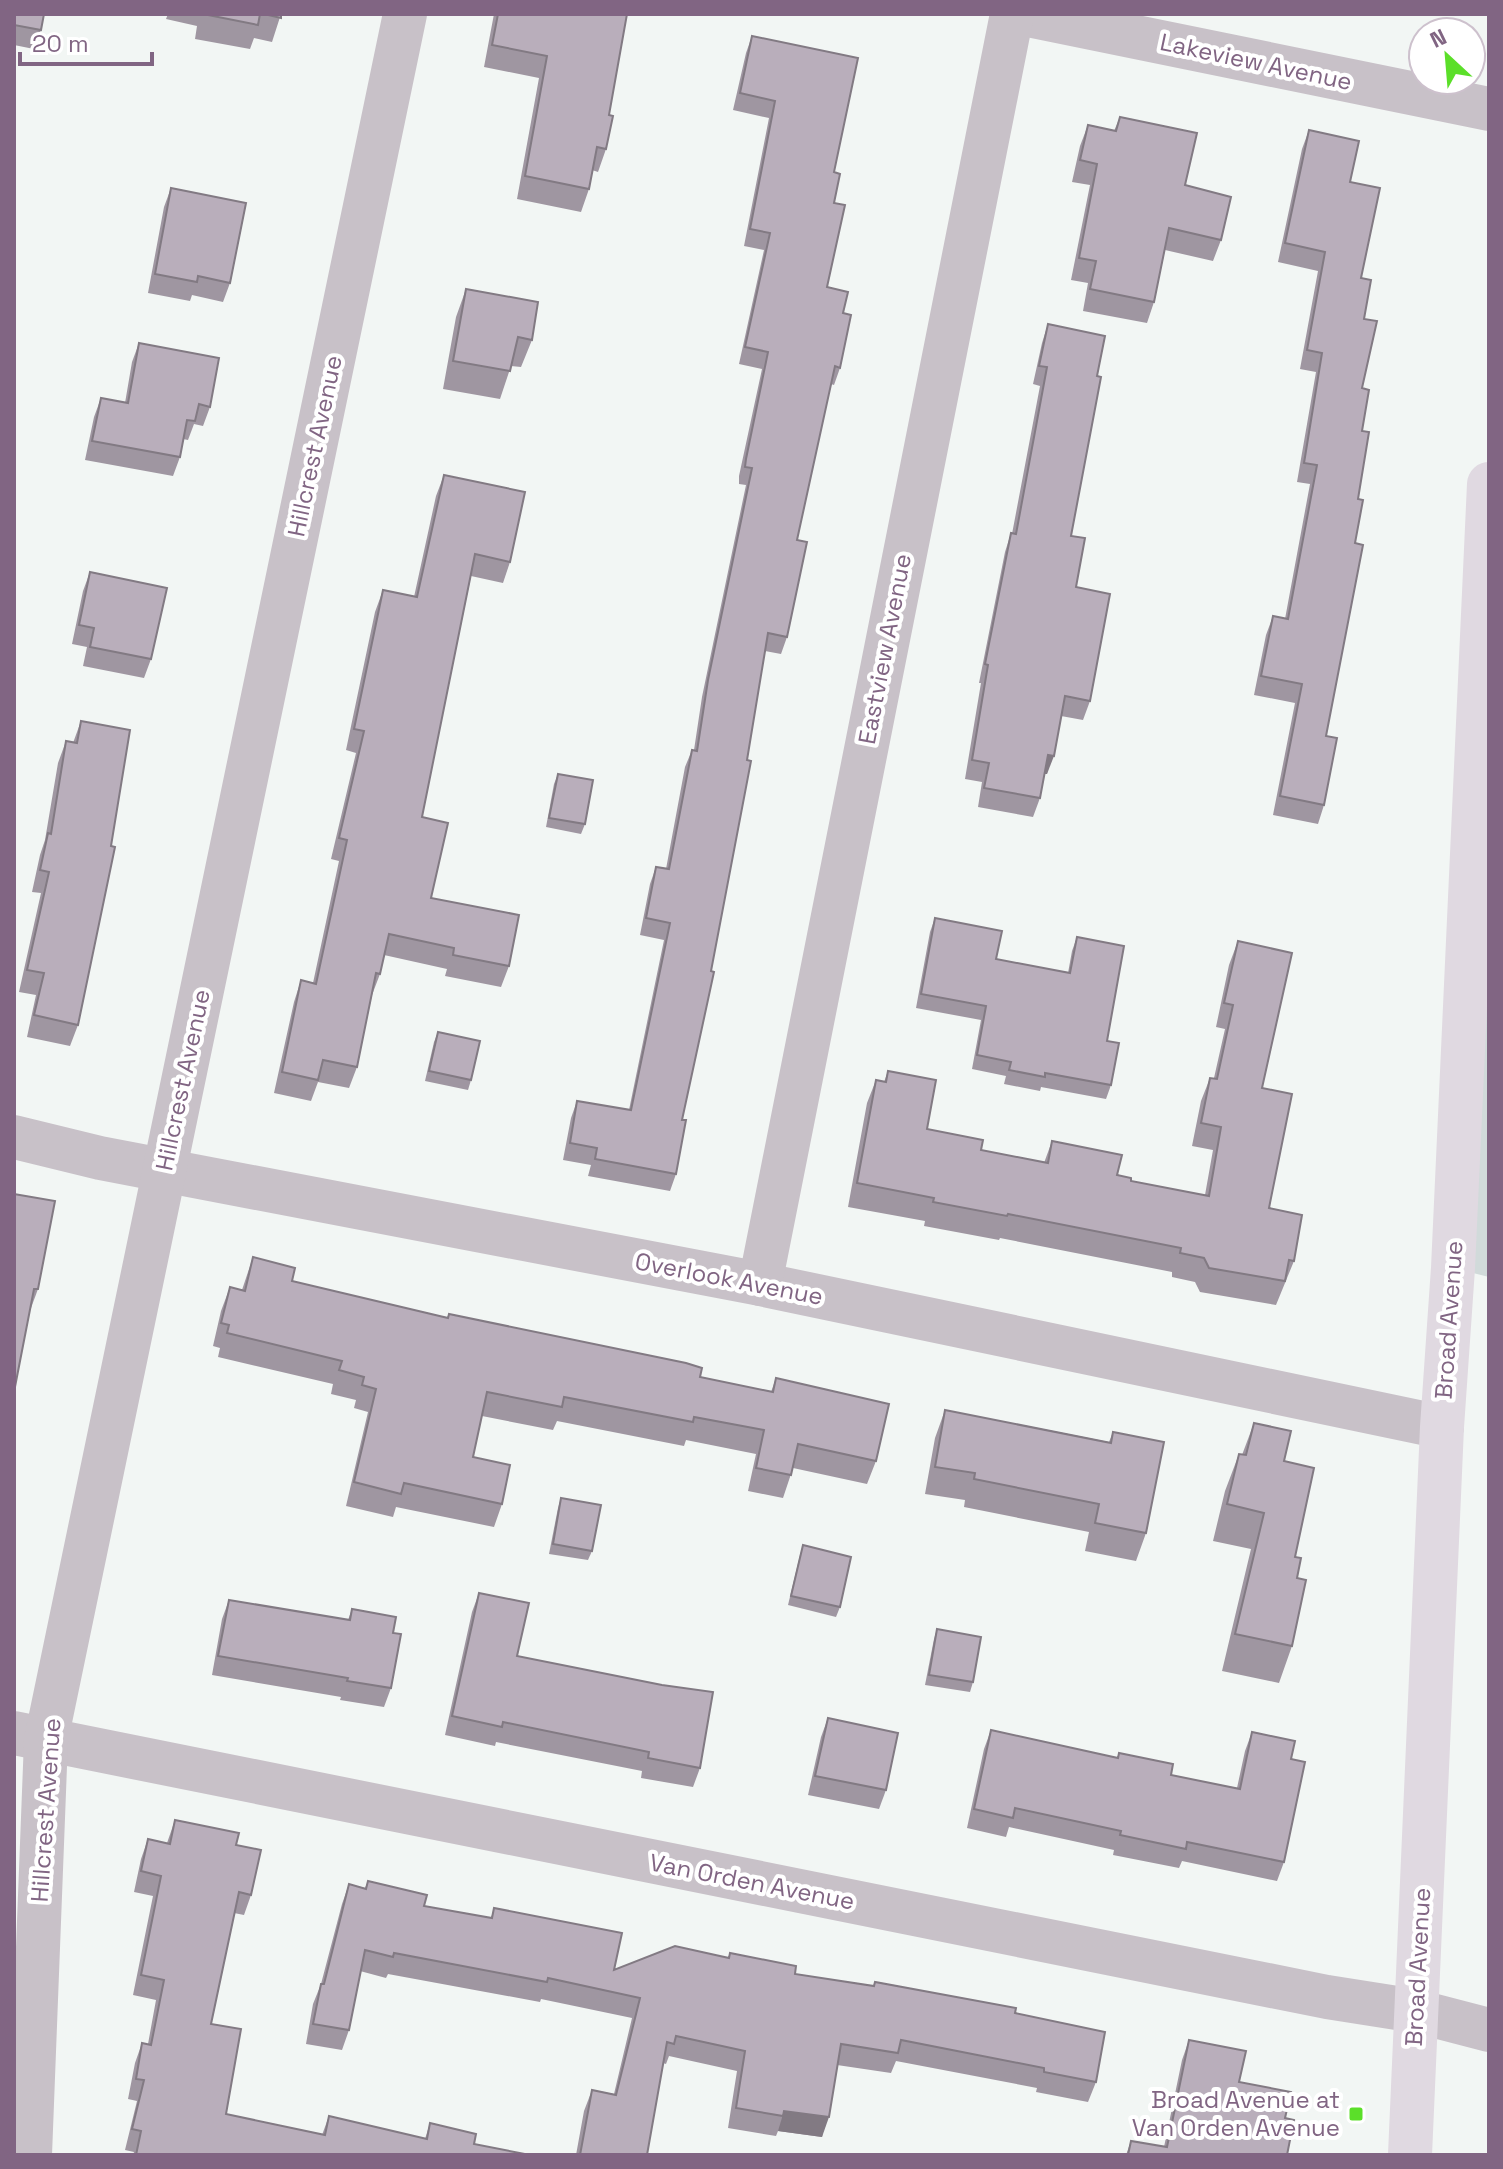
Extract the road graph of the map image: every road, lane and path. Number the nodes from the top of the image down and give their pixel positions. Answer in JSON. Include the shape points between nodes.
{"nodes":[{"id":1,"x":405,"y":14,"type":"edge"},
{"id":2,"x":1012,"y":14,"type":"edge"},
{"id":3,"x":1023,"y":14,"type":"edge"},
{"id":4,"x":1489,"y":109,"type":"edge"},
{"id":5,"x":1489,"y":484,"type":"edge"},
{"id":6,"x":14,"y":1137,"type":"edge"},
{"id":7,"x":165,"y":1169,"type":"junction"},
{"id":8,"x":760,"y":1284,"type":"junction"},
{"id":9,"x":1442,"y":1427,"type":"junction"},
{"id":10,"x":30,"y":1736,"type":"edge"},
{"id":11,"x":1416,"y":2011,"type":"junction"},
{"id":12,"x":1489,"y":2030,"type":"edge"},
{"id":13,"x":30,"y":2155,"type":"edge"},
{"id":14,"x":1410,"y":2155,"type":"edge"}],
"edges":[{"from":1,"to":7,"type":"street","name":"Hillcrest Avenue"},
{"from":2,"to":8,"type":"street","name":"Eastview Avenue"},
{"from":3,"to":4,"type":"street","name":"Lakeview Avenue"},
{"from":5,"to":9,"type":"street","name":"Broad Avenue"},
{"from":6,"to":7,"type":"street","name":"Overlook Avenue"},
{"from":7,"to":8,"type":"street","name":"Overlook Avenue"},
{"from":7,"to":10,"type":"street","name":"Hillcrest Avenue"},
{"from":8,"to":9,"type":"street","name":"Overlook Avenue"},
{"from":9,"to":11,"type":"street","name":"Broad Avenue"},
{"from":10,"to":11,"type":"street","name":"Van Orden Avenue"},
{"from":10,"to":13,"type":"street","name":"Hillcrest Avenue"},
{"from":11,"to":12,"type":"street","name":"Van Orden Avenue"},
{"from":11,"to":14,"type":"street","name":"Broad Avenue"}]}
